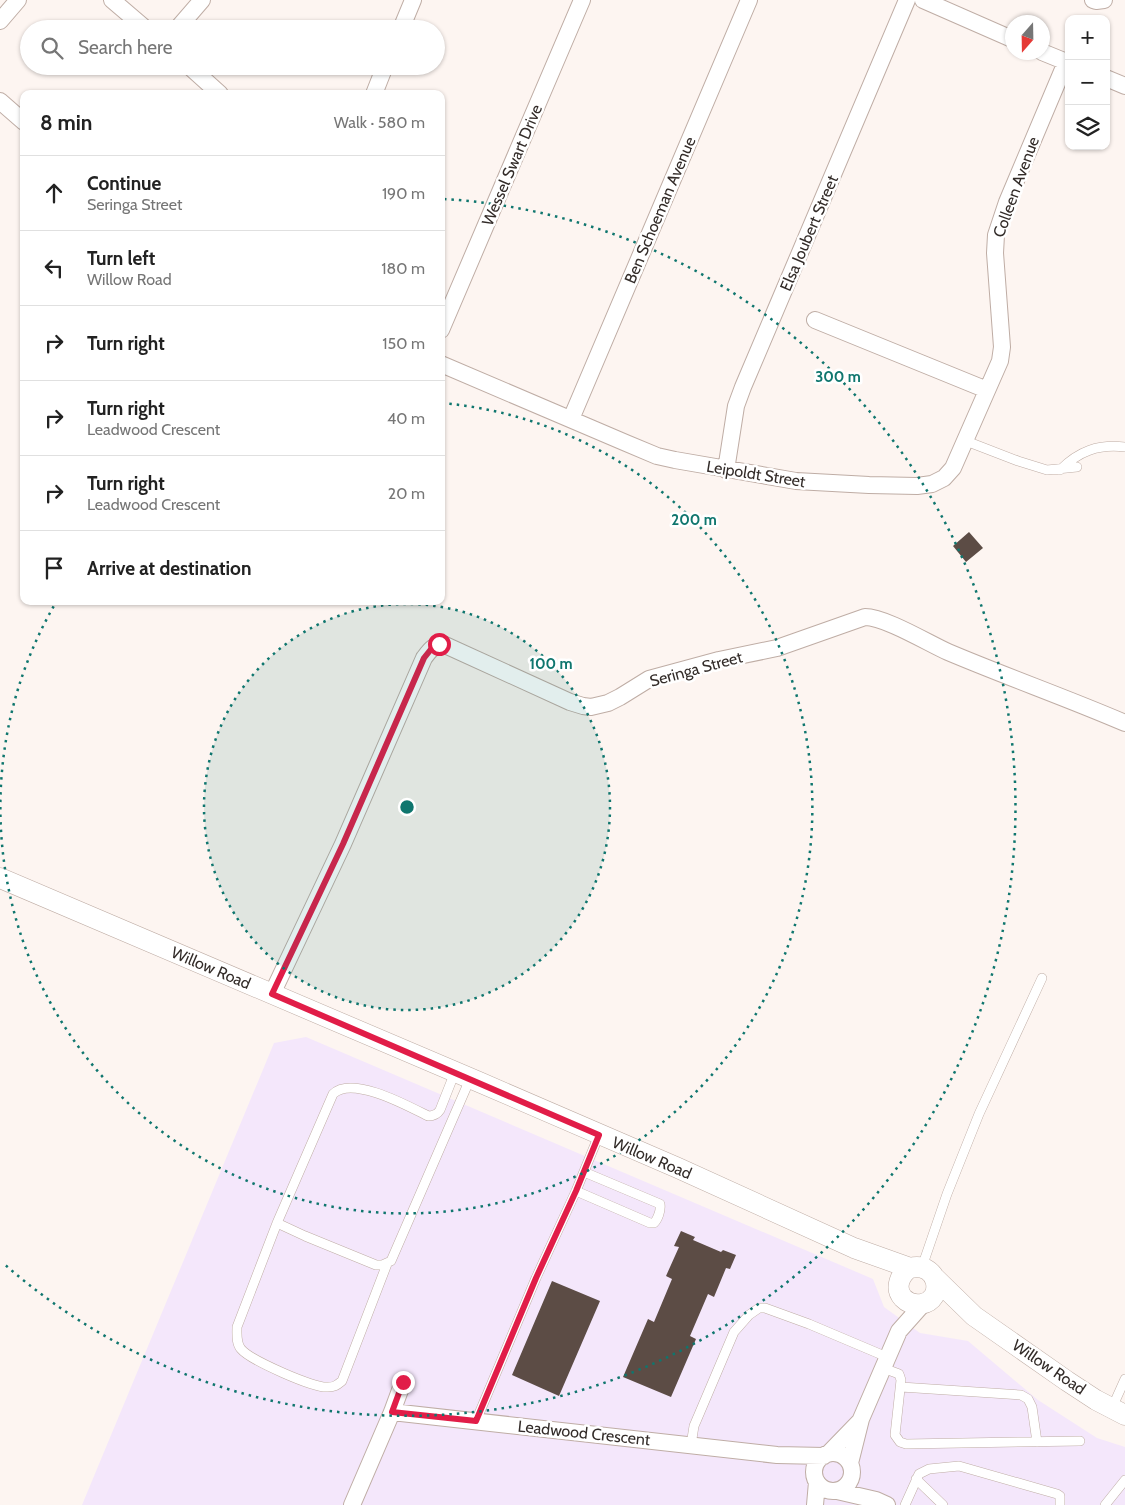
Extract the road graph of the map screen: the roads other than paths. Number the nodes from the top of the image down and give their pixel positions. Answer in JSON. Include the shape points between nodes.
{"nodes":[{"id":1,"x":18,"y":0,"type":"edge"},
{"id":2,"x":112,"y":0,"type":"edge"},
{"id":3,"x":202,"y":0,"type":"edge"},
{"id":4,"x":413,"y":0,"type":"edge"},
{"id":5,"x":582,"y":0,"type":"edge"},
{"id":6,"x":749,"y":0,"type":"edge"},
{"id":7,"x":907,"y":0,"type":"edge"},
{"id":8,"x":923,"y":0,"type":"edge"},
{"id":9,"x":1093,"y":0,"type":"edge"},
{"id":10,"x":1104,"y":0,"type":"edge"},
{"id":11,"x":135,"y":20,"type":"edge"},
{"id":12,"x":185,"y":20,"type":"edge"},
{"id":13,"x":405,"y":20,"type":"edge"},
{"id":14,"x":0,"y":21,"type":"edge"},
{"id":15,"x":1005,"y":36,"type":"edge"},
{"id":16,"x":1050,"y":55,"type":"edge"},
{"id":17,"x":1065,"y":61,"type":"edge"},
{"id":18,"x":1065,"y":67,"type":"edge"},
{"id":19,"x":198,"y":75,"type":"edge"},
{"id":20,"x":382,"y":75,"type":"edge"},
{"id":21,"x":1110,"y":80,"type":"edge"},
{"id":22,"x":1125,"y":86,"type":"edge"},
{"id":23,"x":215,"y":90,"type":"edge"},
{"id":24,"x":376,"y":90,"type":"edge"},
{"id":25,"x":0,"y":101,"type":"edge"},
{"id":26,"x":20,"y":118,"type":"edge"},
{"id":27,"x":815,"y":320,"type":"dead end"},
{"id":28,"x":445,"y":321,"type":"edge"},
{"id":29,"x":1002,"y":347,"type":"joint"},
{"id":30,"x":445,"y":366,"type":"edge"},
{"id":31,"x":987,"y":390,"type":"junction"},
{"id":32,"x":571,"y":420,"type":"junction"},
{"id":33,"x":966,"y":440,"type":"junction"},
{"id":34,"x":1125,"y":447,"type":"edge"},
{"id":35,"x":1077,"y":467,"type":"dead end"},
{"id":36,"x":726,"y":470,"type":"junction"},
{"id":37,"x":1060,"y":470,"type":"junction"},
{"id":38,"x":1125,"y":723,"type":"edge"},
{"id":39,"x":0,"y":878,"type":"edge"},
{"id":40,"x":1042,"y":978,"type":"dead end"},
{"id":41,"x":272,"y":994,"type":"junction"},
{"id":42,"x":463,"y":1075,"type":"junction"},
{"id":43,"x":599,"y":1135,"type":"junction"},
{"id":44,"x":584,"y":1172,"type":"junction"},
{"id":45,"x":576,"y":1191,"type":"junction"},
{"id":46,"x":277,"y":1222,"type":"junction"},
{"id":47,"x":862,"y":1251,"type":"junction"},
{"id":48,"x":387,"y":1264,"type":"junction"},
{"id":49,"x":922,"y":1271,"type":"junction"},
{"id":50,"x":900,"y":1292,"type":"junction"},
{"id":51,"x":924,"y":1303,"type":"junction"},
{"id":52,"x":974,"y":1316,"type":"junction"},
{"id":53,"x":899,"y":1331,"type":"junction"},
{"id":54,"x":885,"y":1363,"type":"junction"},
{"id":55,"x":1125,"y":1378,"type":"edge"},
{"id":56,"x":403,"y":1382,"type":"dead end"},
{"id":57,"x":901,"y":1387,"type":"junction"},
{"id":58,"x":1118,"y":1411,"type":"edge"},
{"id":59,"x":392,"y":1412,"type":"junction"},
{"id":60,"x":861,"y":1419,"type":"junction"},
{"id":61,"x":476,"y":1421,"type":"junction"},
{"id":62,"x":1080,"y":1441,"type":"dead end"},
{"id":63,"x":1037,"y":1442,"type":"junction"},
{"id":64,"x":691,"y":1445,"type":"junction"},
{"id":65,"x":777,"y":1454,"type":"junction"},
{"id":66,"x":826,"y":1455,"type":"junction"},
{"id":67,"x":851,"y":1466,"type":"junction"},
{"id":68,"x":816,"y":1478,"type":"junction"},
{"id":69,"x":916,"y":1479,"type":"junction"},
{"id":70,"x":1125,"y":1480,"type":"edge"},
{"id":71,"x":835,"y":1491,"type":"junction"},
{"id":72,"x":882,"y":1502,"type":"edge"},
{"id":73,"x":352,"y":1505,"type":"edge"},
{"id":74,"x":815,"y":1505,"type":"edge"},
{"id":75,"x":822,"y":1505,"type":"edge"},
{"id":76,"x":906,"y":1505,"type":"edge"},
{"id":77,"x":943,"y":1505,"type":"edge"},
{"id":78,"x":1060,"y":1505,"type":"edge"},
{"id":79,"x":1105,"y":1505,"type":"edge"}],
"edges":[{"from":1,"to":14,"type":"street"},
{"from":2,"to":11,"type":"street"},
{"from":3,"to":12,"type":"street"},
{"from":4,"to":13,"type":"street"},
{"from":5,"to":28,"type":"street","name":"Wessel Swart Drive"},
{"from":6,"to":32,"type":"street","name":"Ben Schoeman Avenue"},
{"from":7,"to":36,"type":"street","name":"Elsa Joubert Street","via":[[740,393]]},
{"from":8,"to":15,"type":"street"},
{"from":9,"to":10,"type":"street"},
{"from":16,"to":17,"type":"street"},
{"from":18,"to":29,"type":"street","name":"Colleen Avenue","via":[[996,235]]},
{"from":19,"to":23,"type":"street"},
{"from":20,"to":24,"type":"street"},
{"from":21,"to":22,"type":"street"},
{"from":25,"to":26,"type":"street"},
{"from":27,"to":31,"type":"street"},
{"from":29,"to":31,"type":"street","name":"Leipoldt Street","via":[[1000,361]]},
{"from":30,"to":32,"type":"street","name":"Leipoldt Street"},
{"from":31,"to":33,"type":"street","name":"Leipoldt Street"},
{"from":32,"to":36,"type":"street","name":"Leipoldt Street","via":[[657,456]]},
{"from":33,"to":36,"type":"street","name":"Leipoldt Street","via":[[953,468],[944,478],[917,486],[808,482]]},
{"from":33,"to":37,"type":"lane","via":[[1018,461],[1048,470]]},
{"from":34,"to":37,"type":"lane","via":[[1095,448],[1071,459]]},
{"from":35,"to":37,"type":"lane"},
{"from":38,"to":41,"type":"street","name":"Seringa Street","via":[[870,617],[777,648],[649,679],[608,703],[591,707],[570,702],[439,644],[424,658],[343,844]]},
{"from":39,"to":41,"type":"street","name":"Willow Road"},
{"from":40,"to":49,"type":"lane","via":[[979,1114],[947,1194]]},
{"from":41,"to":42,"type":"street","name":"Willow Road"},
{"from":42,"to":43,"type":"street","name":"Willow Road"},
{"from":42,"to":46,"type":"lane","via":[[440,1110],[432,1116],[381,1094],[359,1089],[336,1091],[330,1098]]},
{"from":42,"to":48,"type":"lane","via":[[391,1261]]},
{"from":43,"to":44,"type":"lane"},
{"from":43,"to":47,"type":"street","name":"Willow Road"},
{"from":44,"to":45,"type":"lane"},
{"from":44,"to":45,"type":"lane","via":[[660,1204],[658,1217],[654,1224],[650,1223]]},
{"from":45,"to":61,"type":"lane"},
{"from":46,"to":48,"type":"lane","via":[[376,1265]]},
{"from":46,"to":48,"type":"lane","via":[[238,1327],[238,1344],[252,1357],[306,1382],[327,1388],[342,1381]]},
{"from":47,"to":49,"type":"street","name":"Willow Road"},
{"from":47,"to":50,"type":"street","name":"Willow Road"},
{"from":49,"to":50,"type":"street","via":[[901,1276]]},
{"from":49,"to":51,"type":"street","via":[[936,1285],[931,1299]]},
{"from":49,"to":52,"type":"street","name":"Willow Road"},
{"from":50,"to":51,"type":"street","name":"Willow Road","via":[[912,1304]]},
{"from":50,"to":53,"type":"street"},
{"from":51,"to":52,"type":"street","name":"Willow Road"},
{"from":51,"to":53,"type":"street"},
{"from":52,"to":58,"type":"street","name":"Willow Road"},
{"from":53,"to":54,"type":"street"},
{"from":54,"to":57,"type":"lane","via":[[899,1374]]},
{"from":54,"to":60,"type":"street"},
{"from":54,"to":64,"type":"lane","via":[[809,1324],[759,1308],[734,1332],[694,1426]]},
{"from":55,"to":58,"type":"lane"},
{"from":56,"to":59,"type":"street"},
{"from":57,"to":63,"type":"lane","via":[[1021,1396],[1028,1399],[1032,1407]]},
{"from":57,"to":63,"type":"lane","via":[[895,1435],[900,1442]]},
{"from":59,"to":61,"type":"street","name":"Leadwood Crescent"},
{"from":59,"to":73,"type":"street"},
{"from":60,"to":66,"type":"street"},
{"from":60,"to":67,"type":"street"},
{"from":61,"to":64,"type":"street","name":"Leadwood Crescent"},
{"from":62,"to":63,"type":"lane"},
{"from":64,"to":65,"type":"street","name":"Leadwood Crescent"},
{"from":65,"to":66,"type":"street","name":"Leadwood Crescent"},
{"from":65,"to":68,"type":"street","name":"Leadwood Crescent"},
{"from":66,"to":67,"type":"street","via":[[843,1456]]},
{"from":66,"to":68,"type":"street","via":[[816,1463]]},
{"from":67,"to":71,"type":"street","via":[[849,1483]]},
{"from":67,"to":72,"type":"street"},
{"from":68,"to":71,"type":"street","via":[[826,1490]]},
{"from":68,"to":74,"type":"street"},
{"from":69,"to":76,"type":"lane"},
{"from":69,"to":77,"type":"lane"},
{"from":69,"to":78,"type":"lane","via":[[929,1469],[965,1467],[1057,1494]]},
{"from":70,"to":79,"type":"lane"},
{"from":71,"to":72,"type":"street"},
{"from":71,"to":75,"type":"street"}]}
